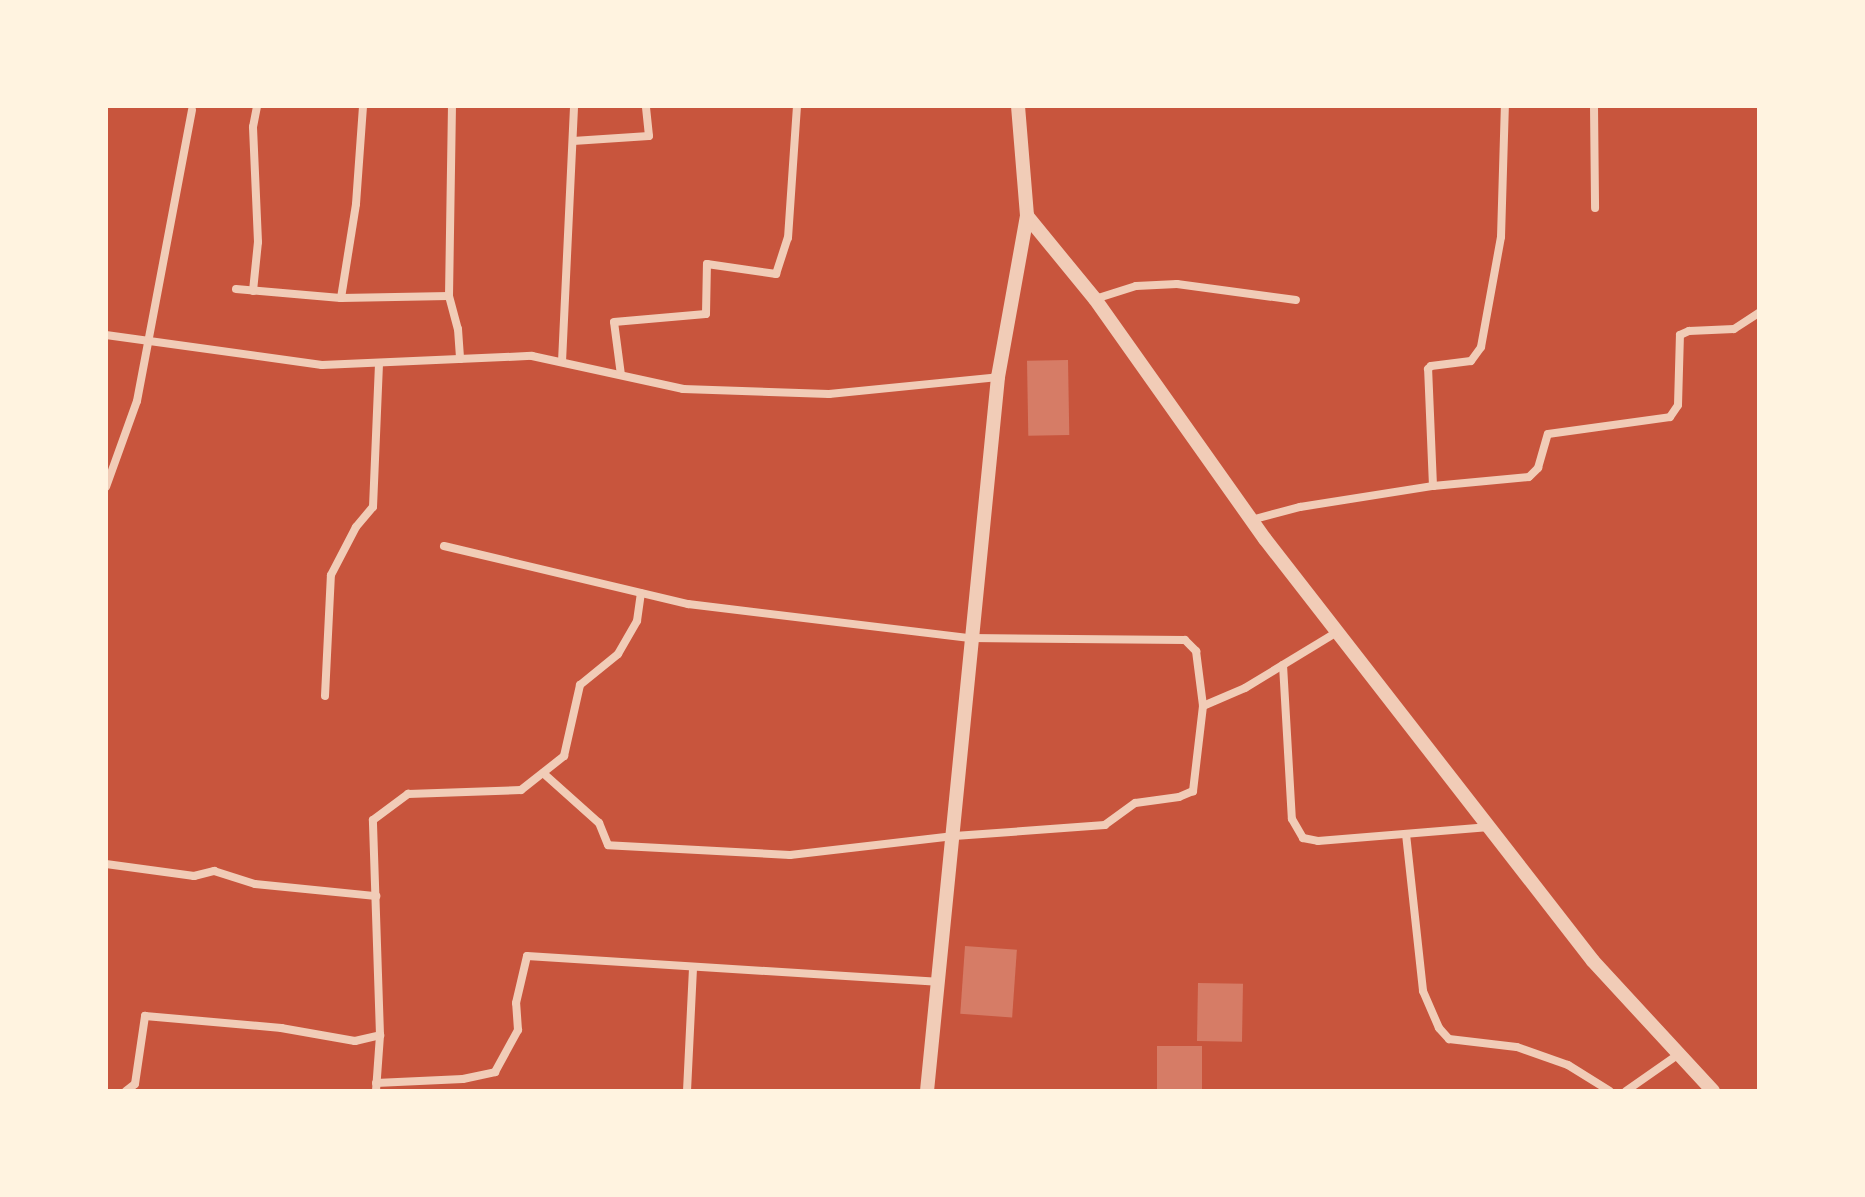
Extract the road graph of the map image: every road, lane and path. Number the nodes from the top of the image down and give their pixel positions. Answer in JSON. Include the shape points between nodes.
{"nodes":[{"id":1,"x":257,"y":106,"type":"edge"},
{"id":2,"x":363,"y":106,"type":"edge"},
{"id":3,"x":452,"y":106,"type":"edge"},
{"id":4,"x":574,"y":106,"type":"edge"},
{"id":5,"x":646,"y":106,"type":"edge"},
{"id":6,"x":797,"y":106,"type":"edge"},
{"id":7,"x":1018,"y":106,"type":"edge"},
{"id":8,"x":1505,"y":106,"type":"edge"},
{"id":9,"x":1594,"y":106,"type":"edge"},
{"id":10,"x":192,"y":110,"type":"dead end"},
{"id":11,"x":573,"y":141,"type":"junction"},
{"id":12,"x":1595,"y":208,"type":"dead end"},
{"id":13,"x":1027,"y":216,"type":"junction"},
{"id":14,"x":236,"y":289,"type":"dead end"},
{"id":15,"x":253,"y":291,"type":"junction"},
{"id":16,"x":449,"y":296,"type":"junction"},
{"id":17,"x":341,"y":298,"type":"junction"},
{"id":18,"x":1095,"y":299,"type":"junction"},
{"id":19,"x":1296,"y":300,"type":"dead end"},
{"id":20,"x":1759,"y":313,"type":"edge"},
{"id":21,"x":106,"y":335,"type":"edge"},
{"id":22,"x":147,"y":341,"type":"junction"},
{"id":23,"x":460,"y":359,"type":"junction"},
{"id":24,"x":562,"y":362,"type":"junction"},
{"id":25,"x":379,"y":363,"type":"junction"},
{"id":26,"x":621,"y":375,"type":"junction"},
{"id":27,"x":998,"y":377,"type":"junction"},
{"id":28,"x":1433,"y":486,"type":"junction"},
{"id":29,"x":106,"y":487,"type":"edge"},
{"id":30,"x":1251,"y":520,"type":"junction"},
{"id":31,"x":444,"y":546,"type":"dead end"},
{"id":32,"x":641,"y":593,"type":"junction"},
{"id":33,"x":1337,"y":632,"type":"junction"},
{"id":34,"x":970,"y":638,"type":"junction"},
{"id":35,"x":1283,"y":665,"type":"junction"},
{"id":36,"x":325,"y":696,"type":"dead end"},
{"id":37,"x":1203,"y":706,"type":"junction"},
{"id":38,"x":543,"y":773,"type":"junction"},
{"id":39,"x":1489,"y":827,"type":"junction"},
{"id":40,"x":1406,"y":834,"type":"junction"},
{"id":41,"x":954,"y":836,"type":"junction"},
{"id":42,"x":106,"y":864,"type":"edge"},
{"id":43,"x":376,"y":896,"type":"junction"},
{"id":44,"x":693,"y":967,"type":"junction"},
{"id":45,"x":937,"y":982,"type":"junction"},
{"id":46,"x":380,"y":1035,"type":"junction"},
{"id":47,"x":1679,"y":1054,"type":"junction"},
{"id":48,"x":376,"y":1087,"type":"edge"},
{"id":49,"x":126,"y":1091,"type":"edge"},
{"id":50,"x":687,"y":1091,"type":"edge"},
{"id":51,"x":927,"y":1091,"type":"edge"},
{"id":52,"x":1610,"y":1091,"type":"edge"},
{"id":53,"x":1626,"y":1091,"type":"edge"},
{"id":54,"x":1713,"y":1091,"type":"edge"}],
"edges":[{"from":1,"to":15,"type":"street"},
{"from":2,"to":17,"type":"street","via":[[356,204]]},
{"from":3,"to":16,"type":"street"},
{"from":4,"to":11,"type":"street"},
{"from":5,"to":11,"type":"street","via":[[649,136]]},
{"from":6,"to":26,"type":"street","via":[[788,238],[776,274],[707,264],[706,314],[614,322]]},
{"from":7,"to":13,"type":"street"},
{"from":8,"to":28,"type":"street","via":[[1501,237],[1481,347],[1471,361],[1428,369]]},
{"from":9,"to":12,"type":"street"},
{"from":10,"to":22,"type":"street"},
{"from":11,"to":24,"type":"street"},
{"from":13,"to":18,"type":"street"},
{"from":13,"to":27,"type":"street"},
{"from":14,"to":15,"type":"street"},
{"from":15,"to":17,"type":"street"},
{"from":16,"to":17,"type":"street"},
{"from":16,"to":23,"type":"street"},
{"from":18,"to":19,"type":"street","via":[[1136,286],[1177,284]]},
{"from":18,"to":30,"type":"street"},
{"from":20,"to":28,"type":"street","via":[[1734,329],[1680,335],[1678,405],[1670,417],[1557,430],[1544,439],[1538,468],[1529,477]]},
{"from":21,"to":22,"type":"street"},
{"from":22,"to":25,"type":"street","via":[[322,365]]},
{"from":22,"to":29,"type":"street","via":[[137,401]]},
{"from":23,"to":24,"type":"street","via":[[532,356]]},
{"from":23,"to":25,"type":"street"},
{"from":24,"to":26,"type":"street"},
{"from":25,"to":36,"type":"street","via":[[373,507],[331,575]]},
{"from":26,"to":27,"type":"street","via":[[683,389],[829,394]]},
{"from":27,"to":34,"type":"street"},
{"from":28,"to":30,"type":"street"},
{"from":30,"to":33,"type":"street"},
{"from":31,"to":32,"type":"street"},
{"from":32,"to":34,"type":"street","via":[[688,604]]},
{"from":32,"to":38,"type":"street","via":[[637,621],[618,654],[580,685],[564,756]]},
{"from":33,"to":35,"type":"street"},
{"from":33,"to":39,"type":"street"},
{"from":34,"to":37,"type":"street","via":[[1185,640],[1196,651]]},
{"from":34,"to":41,"type":"street"},
{"from":35,"to":37,"type":"street"},
{"from":35,"to":40,"type":"street","via":[[1296,830],[1303,838],[1318,841]]},
{"from":37,"to":41,"type":"street","via":[[1196,783],[1187,795],[1135,803],[1105,825]]},
{"from":38,"to":41,"type":"street","via":[[599,823],[608,845],[790,855]]},
{"from":38,"to":43,"type":"street","via":[[521,790],[408,794],[373,820]]},
{"from":39,"to":40,"type":"street"},
{"from":39,"to":47,"type":"street","via":[[1593,961]]},
{"from":40,"to":52,"type":"street","via":[[1423,991],[1439,1028],[1449,1039],[1517,1047],[1568,1065]]},
{"from":41,"to":45,"type":"street"},
{"from":42,"to":43,"type":"street","via":[[194,876],[214,871],[255,884]]},
{"from":43,"to":46,"type":"street"},
{"from":44,"to":45,"type":"street"},
{"from":44,"to":48,"type":"street","via":[[527,956],[516,1003],[518,1030],[495,1072]]},
{"from":44,"to":50,"type":"street"},
{"from":45,"to":51,"type":"street"},
{"from":46,"to":48,"type":"street"},
{"from":46,"to":49,"type":"street","via":[[355,1041],[281,1028],[145,1016],[135,1084]]},
{"from":47,"to":53,"type":"street"},
{"from":47,"to":54,"type":"street"}]}
